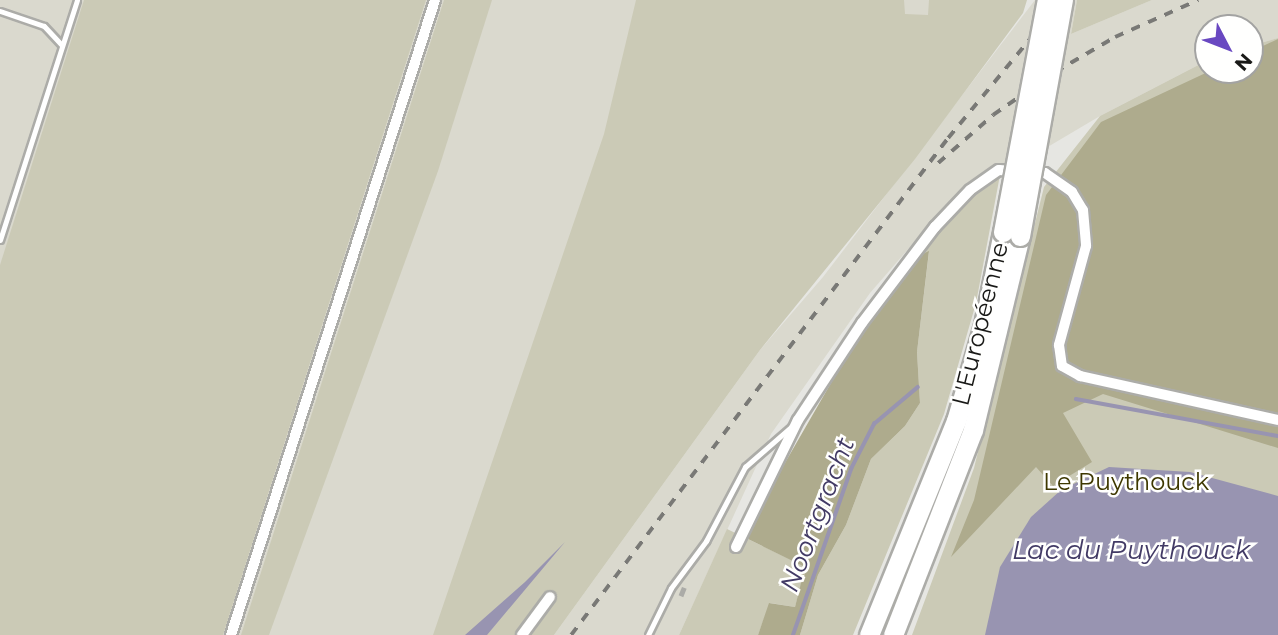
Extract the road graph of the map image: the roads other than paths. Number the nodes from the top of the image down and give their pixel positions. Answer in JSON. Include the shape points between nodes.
{"nodes":[{"id":1,"x":76,"y":0,"type":"edge"},
{"id":2,"x":435,"y":0,"type":"edge"},
{"id":3,"x":1047,"y":0,"type":"edge"},
{"id":4,"x":1063,"y":0,"type":"edge"},
{"id":5,"x":0,"y":11,"type":"edge"},
{"id":6,"x":62,"y":45,"type":"junction"},
{"id":7,"x":1011,"y":234,"type":"junction"},
{"id":8,"x":0,"y":240,"type":"edge"},
{"id":9,"x":1278,"y":420,"type":"edge"},
{"id":10,"x":798,"y":421,"type":"junction"},
{"id":11,"x":736,"y":547,"type":"dead end"},
{"id":12,"x":550,"y":597,"type":"dead end"},
{"id":13,"x":231,"y":635,"type":"edge"},
{"id":14,"x":522,"y":635,"type":"edge"},
{"id":15,"x":648,"y":635,"type":"edge"},
{"id":16,"x":869,"y":635,"type":"edge"},
{"id":17,"x":893,"y":635,"type":"edge"}],
"edges":[{"from":1,"to":6,"type":"lane"},
{"from":2,"to":13,"type":"street"},
{"from":3,"to":7,"type":"highway","name":"L'Européenne","bridge":true},
{"from":4,"to":7,"type":"highway","name":"L'Européenne","bridge":true},
{"from":5,"to":6,"type":"lane","via":[[44,26]]},
{"from":6,"to":8,"type":"lane"},
{"from":7,"to":16,"type":"highway","name":"L'Européenne","via":[[960,411]]},
{"from":7,"to":17,"type":"highway","name":"L'Européenne","via":[[973,430]]},
{"from":9,"to":10,"type":"street","via":[[1080,376],[1062,366],[1058,349],[1083,258],[1087,224],[1072,192],[1041,171],[1005,169],[977,184],[929,234],[862,323]]},
{"from":10,"to":11,"type":"street"},
{"from":10,"to":15,"type":"lane","via":[[745,467],[706,541],[671,588]]},
{"from":12,"to":14,"type":"street"}]}
